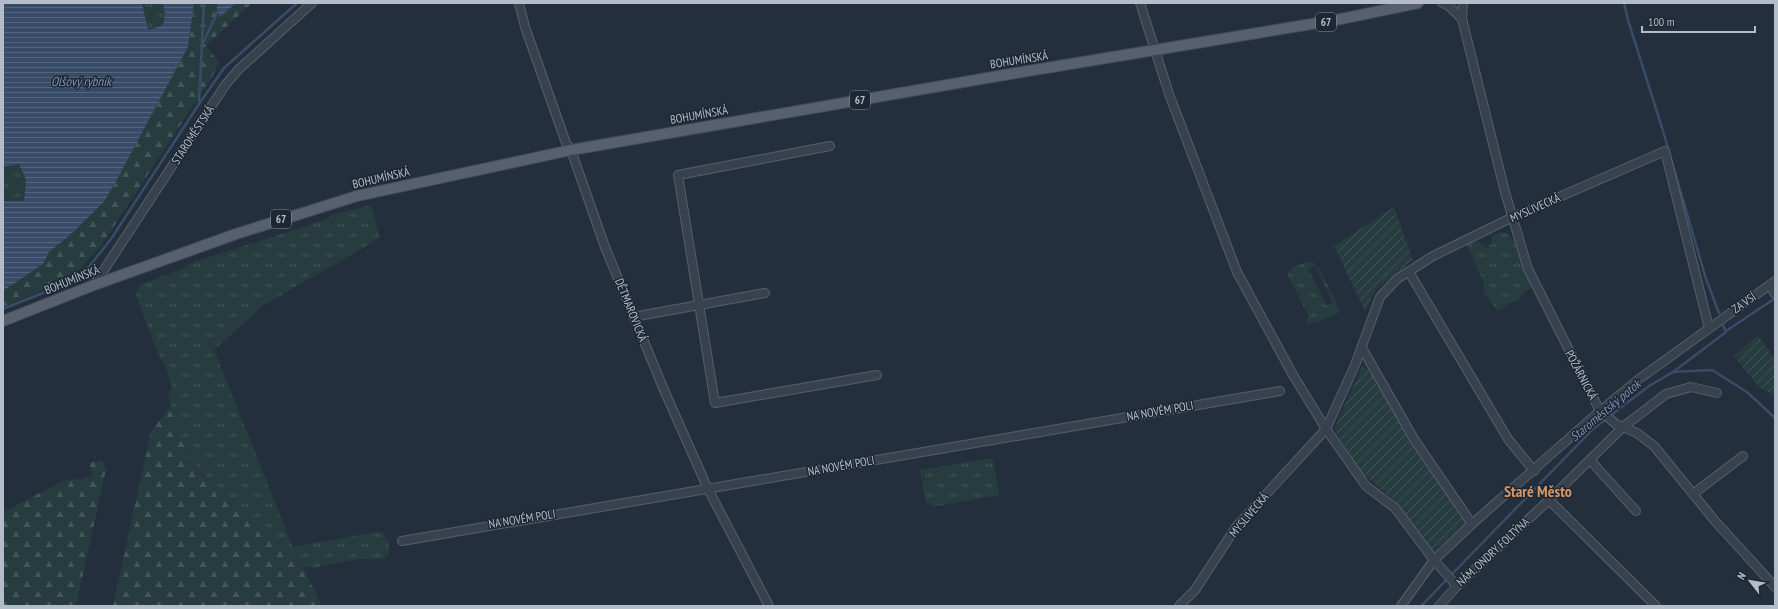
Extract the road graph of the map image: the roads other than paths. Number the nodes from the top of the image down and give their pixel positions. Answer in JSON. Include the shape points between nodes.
{"nodes":[{"id":1,"x":312,"y":3,"type":"edge"},
{"id":2,"x":519,"y":3,"type":"edge"},
{"id":3,"x":1140,"y":3,"type":"edge"},
{"id":4,"x":1418,"y":3,"type":"edge"},
{"id":5,"x":1442,"y":3,"type":"edge"},
{"id":6,"x":1463,"y":3,"type":"edge"},
{"id":7,"x":1462,"y":20,"type":"junction"},
{"id":8,"x":1155,"y":50,"type":"junction"},
{"id":9,"x":830,"y":146,"type":"dead end"},
{"id":10,"x":571,"y":150,"type":"junction"},
{"id":11,"x":1513,"y":217,"type":"junction"},
{"id":12,"x":1409,"y":272,"type":"junction"},
{"id":13,"x":1773,"y":283,"type":"edge"},
{"id":14,"x":94,"y":285,"type":"junction"},
{"id":15,"x":765,"y":293,"type":"dead end"},
{"id":16,"x":1775,"y":294,"type":"edge"},
{"id":17,"x":699,"y":305,"type":"junction"},
{"id":18,"x":633,"y":317,"type":"junction"},
{"id":19,"x":3,"y":321,"type":"edge"},
{"id":20,"x":1708,"y":328,"type":"junction"},
{"id":21,"x":1362,"y":348,"type":"junction"},
{"id":22,"x":877,"y":375,"type":"dead end"},
{"id":23,"x":1280,"y":391,"type":"dead end"},
{"id":24,"x":1717,"y":393,"type":"dead end"},
{"id":25,"x":1600,"y":411,"type":"junction"},
{"id":26,"x":1623,"y":427,"type":"junction"},
{"id":27,"x":1326,"y":429,"type":"junction"},
{"id":28,"x":1743,"y":456,"type":"dead end"},
{"id":29,"x":1590,"y":460,"type":"junction"},
{"id":30,"x":1534,"y":471,"type":"junction"},
{"id":31,"x":708,"y":488,"type":"junction"},
{"id":32,"x":1693,"y":494,"type":"junction"},
{"id":33,"x":1549,"y":500,"type":"junction"},
{"id":34,"x":1636,"y":511,"type":"dead end"},
{"id":35,"x":1472,"y":524,"type":"junction"},
{"id":36,"x":402,"y":541,"type":"dead end"},
{"id":37,"x":1434,"y":560,"type":"junction"},
{"id":38,"x":1452,"y":580,"type":"junction"},
{"id":39,"x":1775,"y":588,"type":"edge"},
{"id":40,"x":769,"y":606,"type":"edge"},
{"id":41,"x":1179,"y":606,"type":"edge"},
{"id":42,"x":1400,"y":606,"type":"edge"},
{"id":43,"x":1440,"y":606,"type":"edge"},
{"id":44,"x":1656,"y":606,"type":"edge"}],
"edges":[{"from":1,"to":14,"type":"street","name":"STAROMĚSTSKÁ","via":[[226,84]]},
{"from":2,"to":10,"type":"street","name":"DĚTMAROVICKÁ","via":[[566,143]]},
{"from":3,"to":8,"type":"street"},
{"from":4,"to":8,"type":"main road","name":"BOHUMÍNSKÁ","number":"67","via":[[1336,20]]},
{"from":5,"to":7,"type":"street","via":[[1449,6]]},
{"from":6,"to":7,"type":"street"},
{"from":7,"to":11,"type":"street","name":"POŽÁRNICKÁ"},
{"from":8,"to":10,"type":"main road","name":"BOHUMÍNSKÁ","number":"67"},
{"from":8,"to":27,"type":"street","via":[[1169,94],[1238,272],[1293,375]]},
{"from":9,"to":17,"type":"street","via":[[678,175]]},
{"from":10,"to":14,"type":"main road","name":"BOHUMÍNSKÁ","number":"67","via":[[342,200],[236,234]]},
{"from":10,"to":18,"type":"street","name":"DĚTMAROVICKÁ"},
{"from":11,"to":12,"type":"street","name":"MYSLIVECKÁ","via":[[1433,256]]},
{"from":11,"to":20,"type":"street","name":"MYSLIVECKÁ","via":[[1665,151]]},
{"from":11,"to":25,"type":"street","name":"POŽÁRNICKÁ","via":[[1528,269]]},
{"from":12,"to":21,"type":"street","name":"MYSLIVECKÁ","via":[[1397,279],[1380,297]]},
{"from":12,"to":30,"type":"street","via":[[1508,439]]},
{"from":13,"to":16,"type":"street","name":"ZA VSÍ"},
{"from":13,"to":20,"type":"street","name":"ZA VSÍ"},
{"from":14,"to":19,"type":"main road","name":"BOHUMÍNSKÁ","number":"67"},
{"from":15,"to":17,"type":"street"},
{"from":17,"to":18,"type":"street"},
{"from":17,"to":22,"type":"street","via":[[715,403]]},
{"from":18,"to":31,"type":"street","name":"DĚTMAROVICKÁ"},
{"from":20,"to":25,"type":"street"},
{"from":21,"to":27,"type":"street","name":"MYSLIVECKÁ"},
{"from":21,"to":35,"type":"street","via":[[1414,439]]},
{"from":23,"to":31,"type":"street","name":"NA NOVÉM POLI"},
{"from":24,"to":26,"type":"street","name":"NÁM. ONDRY FOLTÝNA","via":[[1691,387],[1666,394]]},
{"from":25,"to":26,"type":"street","name":"POŽÁRNICKÁ"},
{"from":25,"to":30,"type":"street"},
{"from":26,"to":29,"type":"street","name":"NÁM. ONDRY FOLTÝNA"},
{"from":26,"to":32,"type":"street","name":"POŽÁRNICKÁ","via":[[1637,433],[1654,446]]},
{"from":27,"to":37,"type":"street","via":[[1366,486],[1395,508]]},
{"from":27,"to":41,"type":"street","name":"MYSLIVECKÁ","via":[[1236,527],[1195,590]]},
{"from":28,"to":32,"type":"street"},
{"from":29,"to":33,"type":"street","name":"NÁM. ONDRY FOLTÝNA"},
{"from":29,"to":34,"type":"street"},
{"from":30,"to":35,"type":"street"},
{"from":31,"to":36,"type":"street","name":"NA NOVÉM POLI"},
{"from":31,"to":40,"type":"street","name":"DĚTMAROVICKÁ"},
{"from":32,"to":39,"type":"street","name":"POŽÁRNICKÁ"},
{"from":33,"to":38,"type":"street","name":"NÁM. ONDRY FOLTÝNA"},
{"from":33,"to":44,"type":"street"},
{"from":35,"to":37,"type":"street"},
{"from":37,"to":38,"type":"street"},
{"from":37,"to":42,"type":"street"},
{"from":38,"to":43,"type":"street","name":"NÁM. ONDRY FOLTÝNA"}]}
